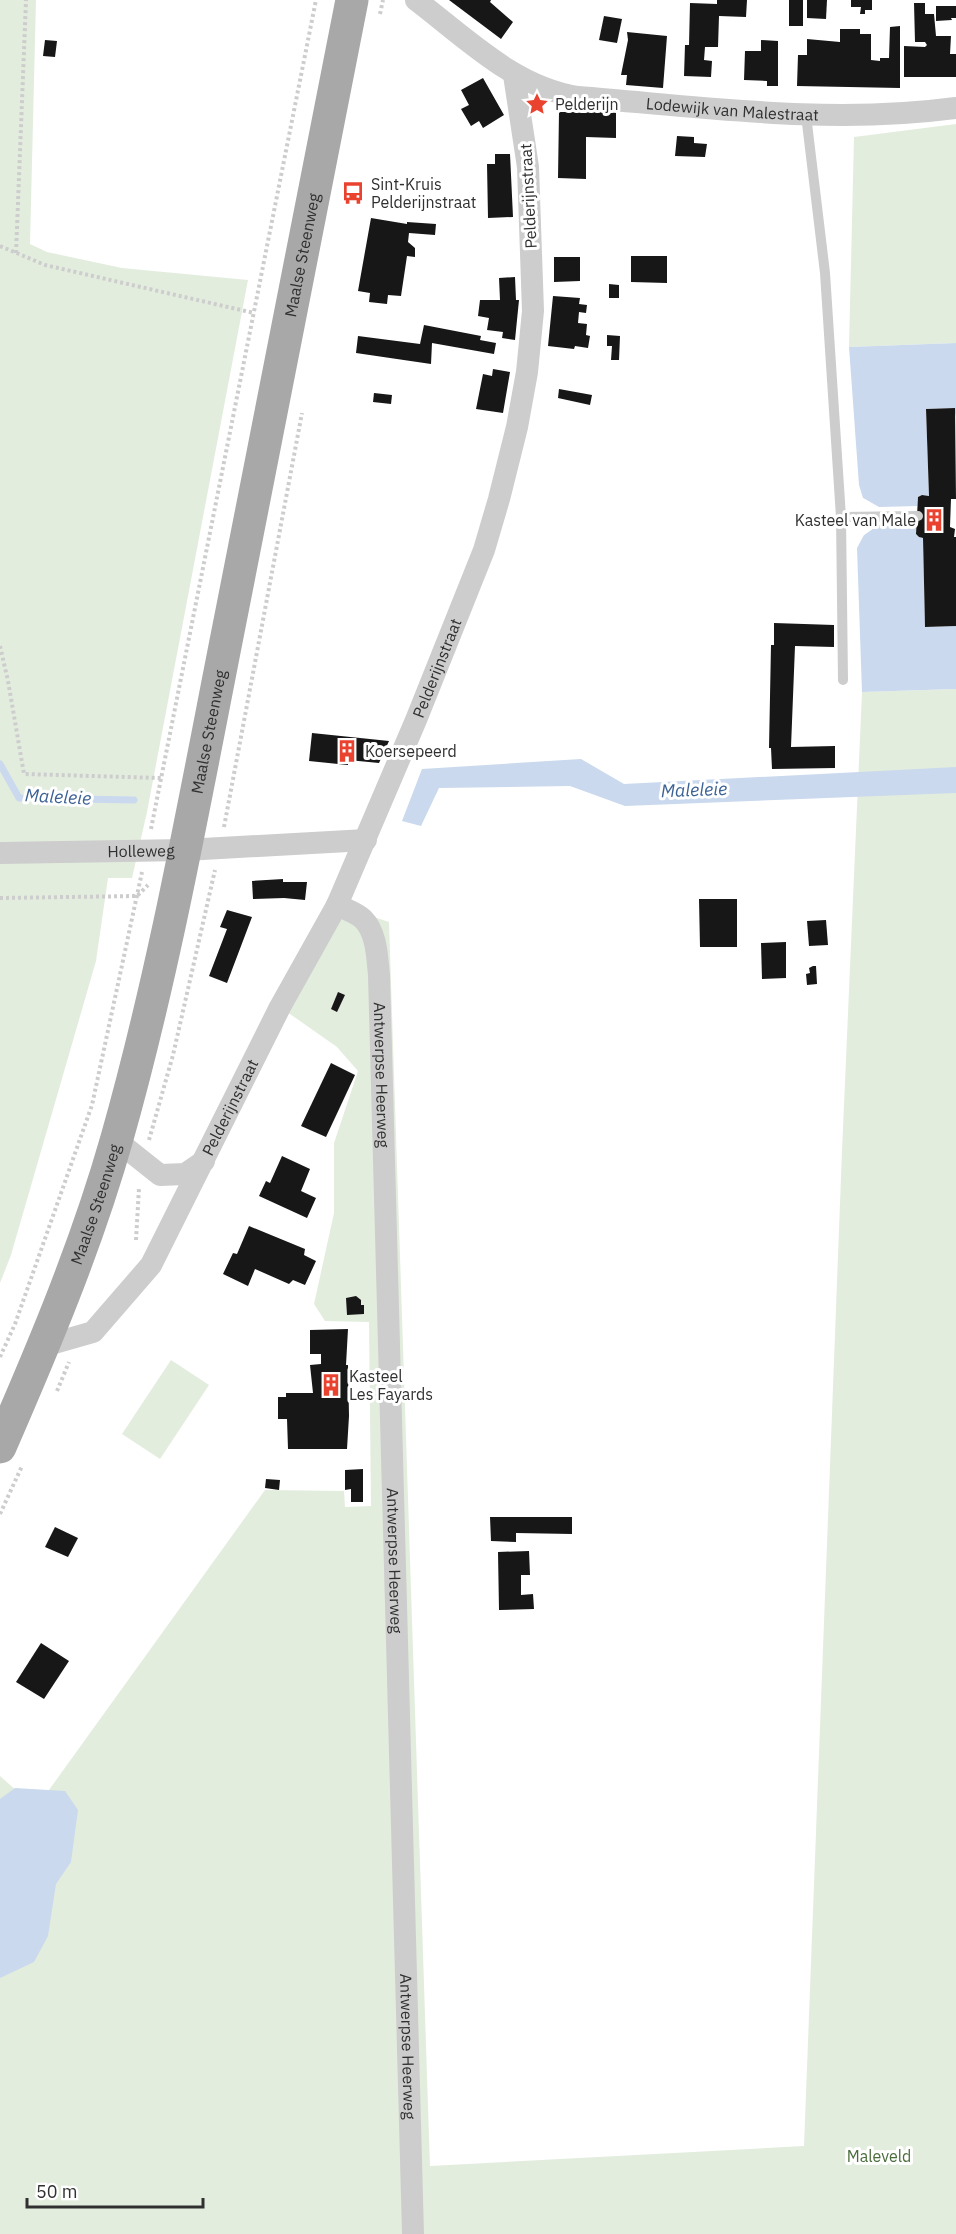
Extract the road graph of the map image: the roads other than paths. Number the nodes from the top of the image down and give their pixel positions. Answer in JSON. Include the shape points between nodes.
{"nodes":[{"id":1,"x":352,"y":0,"type":"edge"},
{"id":2,"x":416,"y":0,"type":"edge"},
{"id":3,"x":514,"y":75,"type":"junction"},
{"id":4,"x":956,"y":108,"type":"edge"},
{"id":5,"x":806,"y":115,"type":"junction"},
{"id":6,"x":918,"y":516,"type":"dead end"},
{"id":7,"x":841,"y":517,"type":"junction"},
{"id":8,"x":843,"y":680,"type":"dead end"},
{"id":9,"x":366,"y":840,"type":"junction"},
{"id":10,"x":185,"y":850,"type":"junction"},
{"id":11,"x":0,"y":853,"type":"edge"},
{"id":12,"x":337,"y":905,"type":"junction"},
{"id":13,"x":116,"y":1140,"type":"junction"},
{"id":14,"x":204,"y":1161,"type":"junction"},
{"id":15,"x":44,"y":1346,"type":"junction"},
{"id":16,"x":0,"y":1447,"type":"edge"},
{"id":17,"x":413,"y":2234,"type":"edge"}],
"edges":[{"from":1,"to":10,"type":"main road","name":"Maalse Steenweg"},
{"from":2,"to":3,"type":"street"},
{"from":3,"to":5,"type":"street","name":"Lodewijk van Malestraat","via":[[556,94]]},
{"from":3,"to":9,"type":"street","name":"Pelderijnstraat","via":[[528,167],[533,311],[528,372],[500,499],[484,550]]},
{"from":4,"to":5,"type":"street","name":"Lodewijk van Malestraat","via":[[892,115]]},
{"from":5,"to":7,"type":"lane","via":[[825,273]]},
{"from":6,"to":7,"type":"lane"},
{"from":7,"to":8,"type":"lane"},
{"from":9,"to":10,"type":"street","name":"Holleweg"},
{"from":9,"to":12,"type":"street","name":"Pelderijnstraat"},
{"from":10,"to":11,"type":"street","name":"Holleweg"},
{"from":10,"to":13,"type":"main road","name":"Maalse Steenweg"},
{"from":12,"to":14,"type":"street","name":"Pelderijnstraat","via":[[280,1007]]},
{"from":12,"to":17,"type":"street","name":"Antwerpse Heerweg","via":[[363,919],[371,932],[379,975]]},
{"from":13,"to":14,"type":"street","via":[[160,1175],[185,1174]]},
{"from":13,"to":15,"type":"main road","name":"Maalse Steenweg","via":[[89,1227]]},
{"from":14,"to":15,"type":"street","name":"Pelderijnstraat","via":[[151,1265],[137,1282],[93,1332]]},
{"from":15,"to":16,"type":"main road","name":"Maalse Steenweg"}]}
